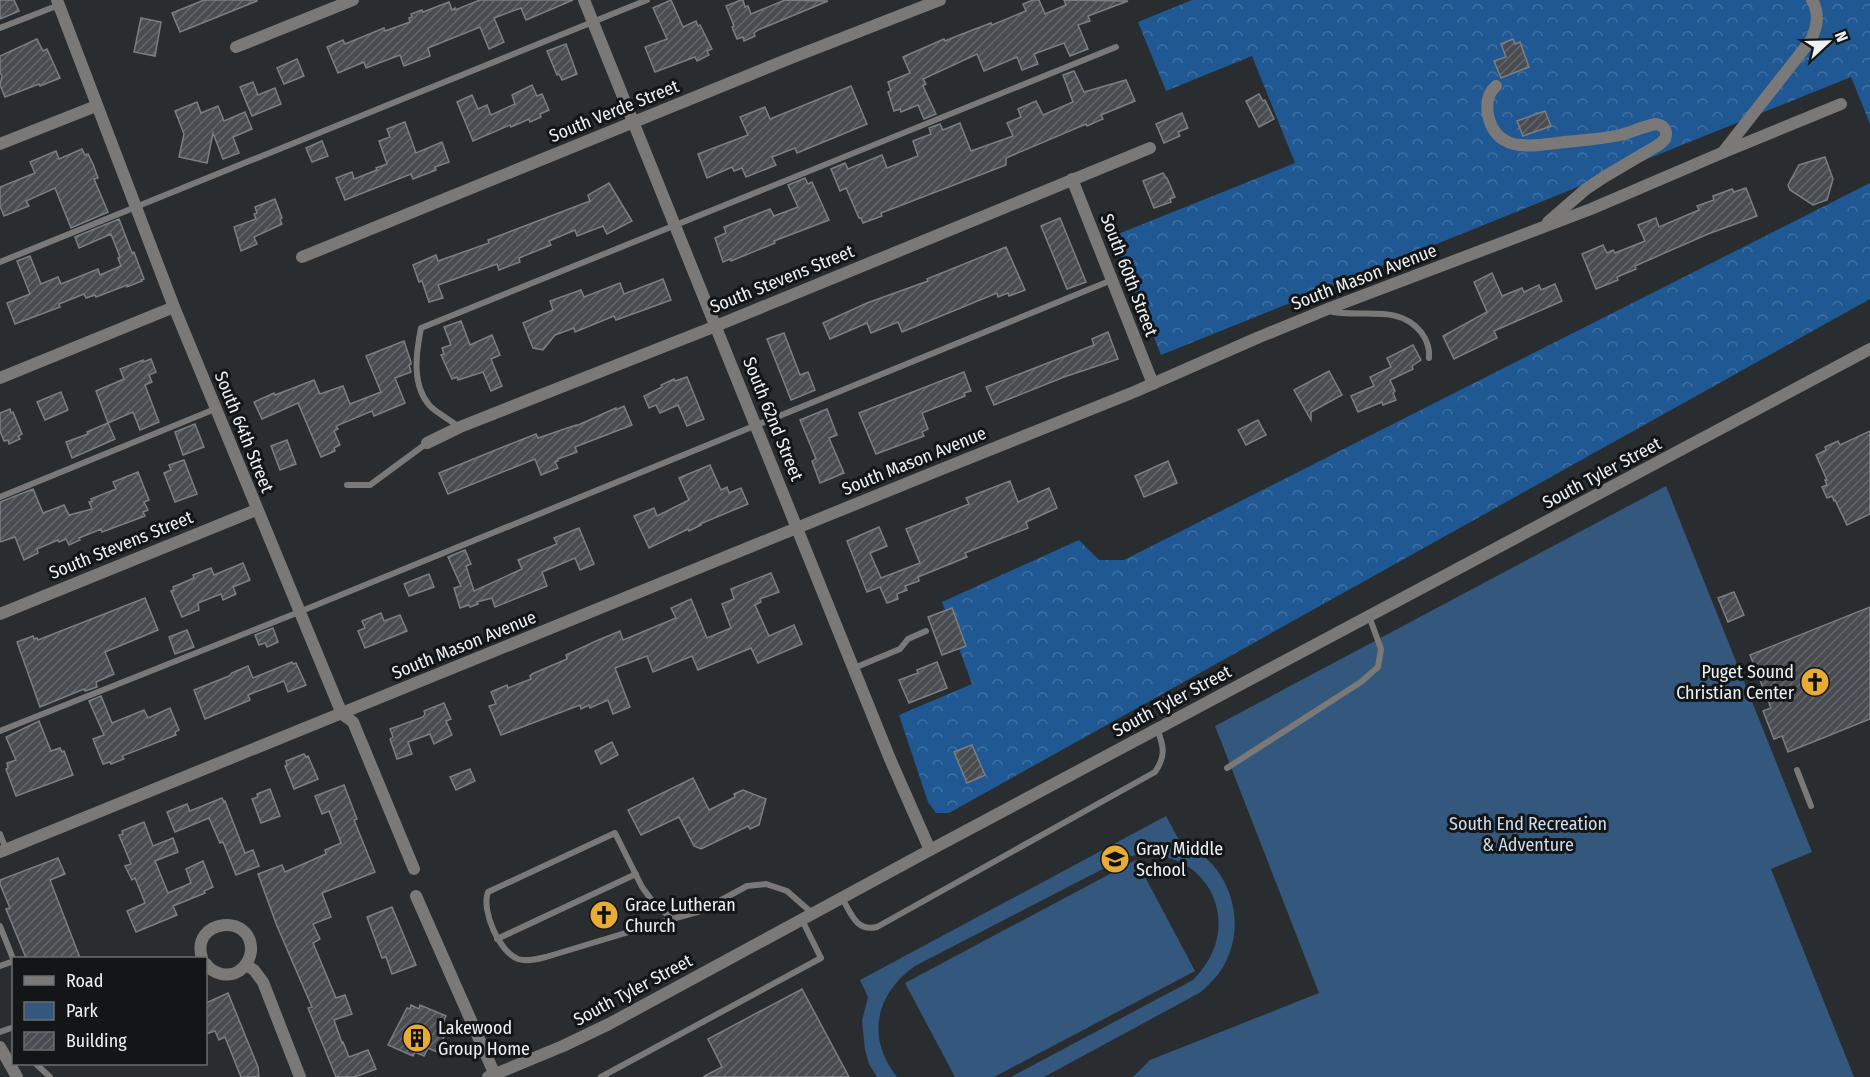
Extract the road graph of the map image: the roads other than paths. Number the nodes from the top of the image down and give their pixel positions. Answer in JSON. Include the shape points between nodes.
{"nodes":[{"id":1,"x":353,"y":0,"type":"edge"},
{"id":2,"x":584,"y":0,"type":"edge"},
{"id":3,"x":647,"y":0,"type":"edge"},
{"id":4,"x":940,"y":0,"type":"edge"},
{"id":5,"x":1812,"y":0,"type":"edge"},
{"id":6,"x":58,"y":2,"type":"edge"},
{"id":7,"x":593,"y":22,"type":"junction"},
{"id":8,"x":0,"y":28,"type":"edge"},
{"id":9,"x":236,"y":47,"type":"dead end"},
{"id":10,"x":1116,"y":47,"type":"dead end"},
{"id":11,"x":1496,"y":86,"type":"dead end"},
{"id":12,"x":1841,"y":104,"type":"dead end"},
{"id":13,"x":96,"y":106,"type":"junction"},
{"id":14,"x":633,"y":123,"type":"junction"},
{"id":15,"x":0,"y":144,"type":"edge"},
{"id":16,"x":1150,"y":148,"type":"dead end"},
{"id":17,"x":1724,"y":152,"type":"junction"},
{"id":18,"x":1072,"y":179,"type":"junction"},
{"id":19,"x":135,"y":208,"type":"junction"},
{"id":20,"x":675,"y":225,"type":"junction"},
{"id":21,"x":1543,"y":227,"type":"junction"},
{"id":22,"x":302,"y":257,"type":"dead end"},
{"id":23,"x":0,"y":262,"type":"edge"},
{"id":24,"x":1112,"y":280,"type":"junction"},
{"id":25,"x":174,"y":307,"type":"junction"},
{"id":26,"x":1325,"y":310,"type":"junction"},
{"id":27,"x":716,"y":326,"type":"junction"},
{"id":28,"x":1870,"y":349,"type":"edge"},
{"id":29,"x":1430,"y":358,"type":"dead end"},
{"id":30,"x":0,"y":378,"type":"edge"},
{"id":31,"x":1153,"y":384,"type":"junction"},
{"id":32,"x":215,"y":409,"type":"junction"},
{"id":33,"x":756,"y":425,"type":"junction"},
{"id":34,"x":460,"y":428,"type":"junction"},
{"id":35,"x":427,"y":443,"type":"joint"},
{"id":36,"x":347,"y":485,"type":"dead end"},
{"id":37,"x":0,"y":497,"type":"edge"},
{"id":38,"x":256,"y":510,"type":"junction"},
{"id":39,"x":797,"y":528,"type":"junction"},
{"id":40,"x":299,"y":612,"type":"junction"},
{"id":41,"x":0,"y":614,"type":"edge"},
{"id":42,"x":1369,"y":616,"type":"junction"},
{"id":43,"x":926,"y":631,"type":"dead end"},
{"id":44,"x":853,"y":668,"type":"junction"},
{"id":45,"x":342,"y":714,"type":"junction"},
{"id":46,"x":1157,"y":729,"type":"junction"},
{"id":47,"x":0,"y":731,"type":"edge"},
{"id":48,"x":1227,"y":768,"type":"dead end"},
{"id":49,"x":1797,"y":770,"type":"dead end"},
{"id":50,"x":1811,"y":806,"type":"dead end"},
{"id":51,"x":0,"y":834,"type":"edge"},
{"id":52,"x":3,"y":850,"type":"edge"},
{"id":53,"x":930,"y":850,"type":"junction"},
{"id":54,"x":414,"y":869,"type":"dead end"},
{"id":55,"x":636,"y":874,"type":"junction"},
{"id":56,"x":416,"y":896,"type":"dead end"},
{"id":57,"x":842,"y":898,"type":"junction"},
{"id":58,"x":807,"y":917,"type":"junction"},
{"id":59,"x":672,"y":919,"type":"junction"},
{"id":60,"x":0,"y":926,"type":"edge"},
{"id":61,"x":497,"y":939,"type":"junction"},
{"id":62,"x":12,"y":957,"type":"edge"},
{"id":63,"x":202,"y":957,"type":"edge"},
{"id":64,"x":207,"y":965,"type":"edge"},
{"id":65,"x":246,"y":965,"type":"junction"},
{"id":66,"x":0,"y":1047,"type":"edge"},
{"id":67,"x":37,"y":1065,"type":"edge"},
{"id":68,"x":493,"y":1076,"type":"edge"},
{"id":69,"x":17,"y":1077,"type":"edge"},
{"id":70,"x":51,"y":1077,"type":"edge"},
{"id":71,"x":300,"y":1077,"type":"edge"},
{"id":72,"x":601,"y":1077,"type":"edge"}],
"edges":[{"from":1,"to":9,"type":"street"},
{"from":2,"to":7,"type":"street","name":"South 62nd Street"},
{"from":3,"to":7,"type":"lane"},
{"from":4,"to":14,"type":"street","name":"South Verde Street"},
{"from":5,"to":17,"type":"street","via":[[1818,15],[1811,40]]},
{"from":6,"to":8,"type":"lane"},
{"from":6,"to":13,"type":"street","name":"South 64th Street"},
{"from":7,"to":14,"type":"street","name":"South 62nd Street"},
{"from":7,"to":19,"type":"lane"},
{"from":10,"to":20,"type":"lane"},
{"from":11,"to":21,"type":"street","via":[[1488,98],[1490,121],[1500,137],[1516,145],[1609,138],[1656,124],[1665,130],[1665,139],[1660,144],[1586,189]]},
{"from":12,"to":17,"type":"street","name":"South Mason Avenue"},
{"from":13,"to":15,"type":"street"},
{"from":13,"to":19,"type":"street","name":"South 64th Street"},
{"from":14,"to":20,"type":"street","name":"South 62nd Street"},
{"from":14,"to":22,"type":"street","name":"South Verde Street"},
{"from":16,"to":18,"type":"street","name":"South Stevens Street"},
{"from":17,"to":21,"type":"street","name":"South Mason Avenue"},
{"from":18,"to":24,"type":"street","name":"South 60th Street"},
{"from":18,"to":27,"type":"street","name":"South Stevens Street"},
{"from":19,"to":23,"type":"lane"},
{"from":19,"to":25,"type":"street","name":"South 64th Street"},
{"from":20,"to":27,"type":"street","name":"South 62nd Street"},
{"from":20,"to":34,"type":"lane","via":[[421,328],[416,358],[419,385],[430,406]]},
{"from":21,"to":26,"type":"street","name":"South Mason Avenue"},
{"from":24,"to":31,"type":"street","name":"South 60th Street"},
{"from":24,"to":33,"type":"lane"},
{"from":25,"to":30,"type":"street"},
{"from":25,"to":32,"type":"street","name":"South 64th Street"},
{"from":26,"to":29,"type":"lane","via":[[1400,316],[1416,326],[1426,339]]},
{"from":26,"to":31,"type":"street","name":"South Mason Avenue"},
{"from":27,"to":33,"type":"street","name":"South 62nd Street"},
{"from":27,"to":34,"type":"street","name":"South Stevens Street"},
{"from":28,"to":42,"type":"street","name":"South Tyler Street"},
{"from":31,"to":39,"type":"street","name":"South Mason Avenue"},
{"from":32,"to":37,"type":"lane"},
{"from":32,"to":38,"type":"street","name":"South 64th Street"},
{"from":33,"to":39,"type":"street","name":"South 62nd Street"},
{"from":33,"to":40,"type":"lane"},
{"from":34,"to":35,"type":"street","name":"South Stevens Street"},
{"from":35,"to":36,"type":"lane","via":[[370,485]]},
{"from":38,"to":40,"type":"street","name":"South 64th Street"},
{"from":38,"to":41,"type":"street","name":"South Stevens Street"},
{"from":39,"to":44,"type":"street","name":"South 62nd Street"},
{"from":39,"to":45,"type":"street","name":"South Mason Avenue"},
{"from":40,"to":45,"type":"street","name":"South 64th Street"},
{"from":40,"to":47,"type":"lane"},
{"from":42,"to":46,"type":"street","name":"South Tyler Street"},
{"from":42,"to":48,"type":"lane","via":[[1381,649],[1378,667],[1361,682]]},
{"from":43,"to":44,"type":"lane","via":[[908,639],[900,649]]},
{"from":44,"to":53,"type":"street","name":"South 62nd Street"},
{"from":45,"to":52,"type":"street","name":"South Mason Avenue"},
{"from":45,"to":54,"type":"street","name":"South 64th Street","via":[[353,722]]},
{"from":46,"to":53,"type":"street","name":"South Tyler Street"},
{"from":46,"to":57,"type":"lane","via":[[1163,744],[1162,760],[1155,772],[877,927],[857,924]]},
{"from":49,"to":50,"type":"lane"},
{"from":51,"to":52,"type":"lane"},
{"from":53,"to":57,"type":"street","name":"South Tyler Street"},
{"from":55,"to":59,"type":"lane","via":[[653,902]]},
{"from":55,"to":61,"type":"lane"},
{"from":55,"to":61,"type":"lane","via":[[615,833],[488,892],[485,899]]},
{"from":56,"to":68,"type":"street"},
{"from":57,"to":58,"type":"street","name":"South Tyler Street"},
{"from":58,"to":59,"type":"lane","via":[[787,891],[766,884],[747,886],[701,911]]},
{"from":58,"to":68,"type":"street","name":"South Tyler Street","via":[[609,1024]]},
{"from":58,"to":72,"type":"lane","via":[[821,958]]},
{"from":59,"to":61,"type":"lane","via":[[528,960],[517,958]]},
{"from":60,"to":62,"type":"lane"},
{"from":63,"to":65,"type":"street","via":[[206,934],[217,926],[231,925],[248,937],[251,951]]},
{"from":64,"to":65,"type":"street","via":[[214,972],[228,975]]},
{"from":65,"to":71,"type":"street","via":[[263,982]]},
{"from":66,"to":69,"type":"street"},
{"from":67,"to":70,"type":"lane"}]}
